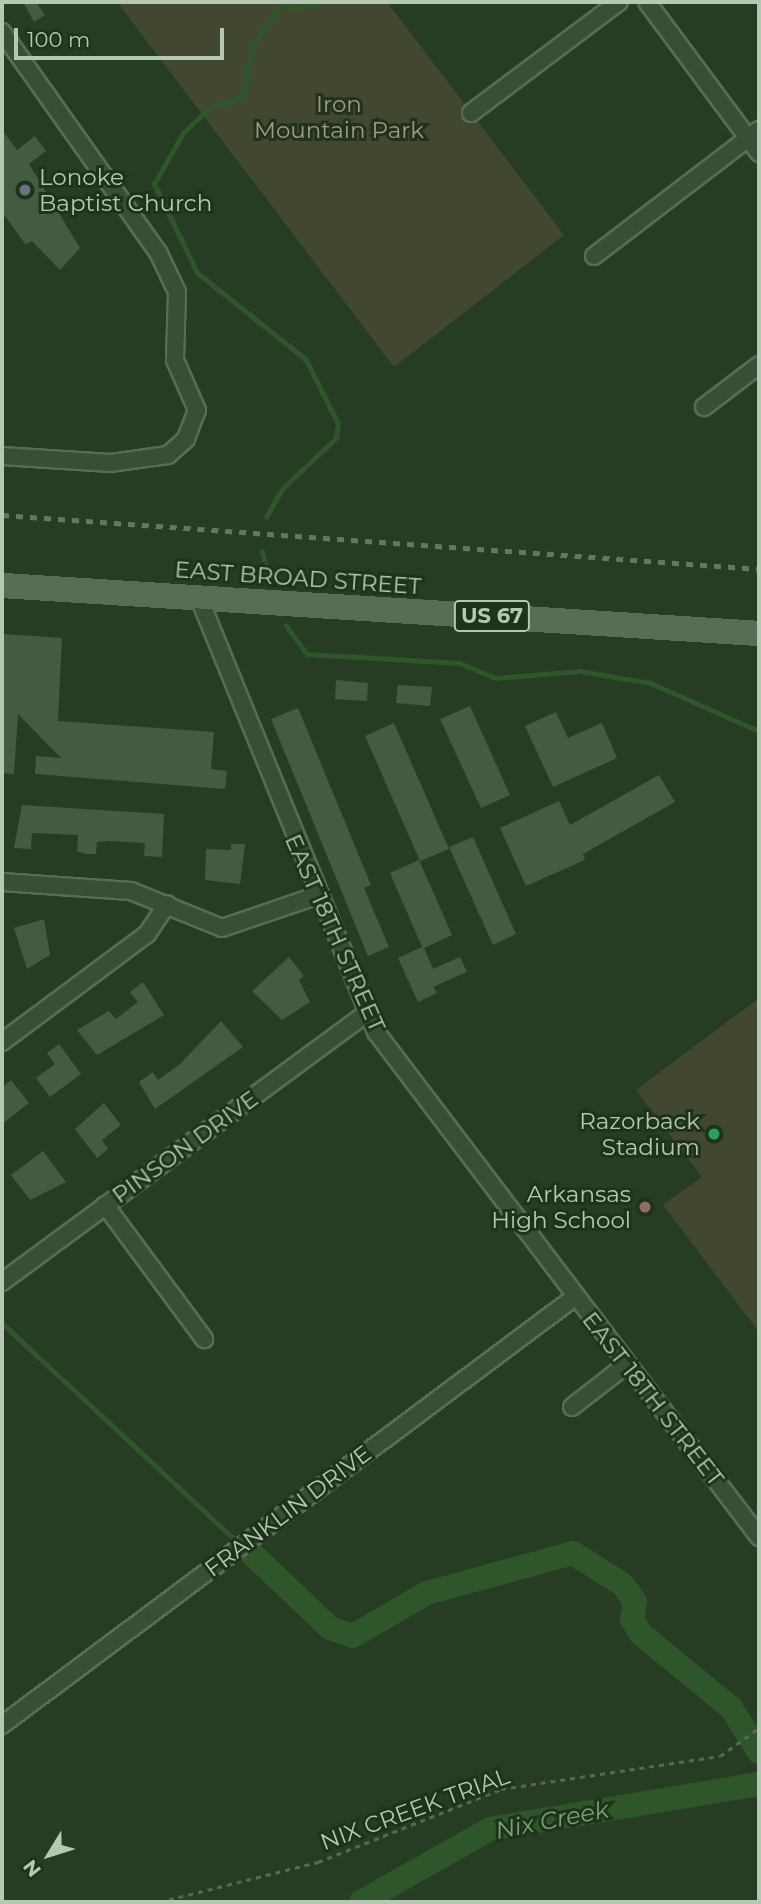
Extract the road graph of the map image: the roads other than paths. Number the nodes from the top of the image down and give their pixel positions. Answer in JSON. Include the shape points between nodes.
{"nodes":[{"id":1,"x":620,"y":2,"type":"edge"},
{"id":2,"x":647,"y":2,"type":"edge"},
{"id":3,"x":2,"y":32,"type":"edge"},
{"id":4,"x":471,"y":113,"type":"dead end"},
{"id":5,"x":753,"y":134,"type":"edge"},
{"id":6,"x":759,"y":153,"type":"edge"},
{"id":7,"x":594,"y":256,"type":"dead end"},
{"id":8,"x":759,"y":365,"type":"edge"},
{"id":9,"x":704,"y":407,"type":"dead end"},
{"id":10,"x":2,"y":456,"type":"edge"},
{"id":11,"x":2,"y":585,"type":"edge"},
{"id":12,"x":199,"y":598,"type":"junction"},
{"id":13,"x":759,"y":633,"type":"edge"},
{"id":14,"x":2,"y":883,"type":"edge"},
{"id":15,"x":316,"y":896,"type":"junction"},
{"id":16,"x":167,"y":904,"type":"junction"},
{"id":17,"x":368,"y":1012,"type":"junction"},
{"id":18,"x":2,"y":1042,"type":"edge"},
{"id":19,"x":105,"y":1205,"type":"junction"},
{"id":20,"x":2,"y":1282,"type":"edge"},
{"id":21,"x":575,"y":1297,"type":"junction"},
{"id":22,"x":204,"y":1339,"type":"dead end"},
{"id":23,"x":627,"y":1364,"type":"junction"},
{"id":24,"x":572,"y":1407,"type":"dead end"},
{"id":25,"x":759,"y":1537,"type":"edge"},
{"id":26,"x":2,"y":1724,"type":"edge"}],
"edges":[{"from":1,"to":4,"type":"street"},
{"from":2,"to":5,"type":"street"},
{"from":3,"to":10,"type":"street","via":[[158,251],[177,292],[176,360],[197,410],[186,439],[168,455],[110,463]]},
{"from":5,"to":6,"type":"street"},
{"from":5,"to":7,"type":"street"},
{"from":8,"to":9,"type":"street"},
{"from":11,"to":12,"type":"main road","name":"EAST BROAD STREET","number":"US 67"},
{"from":12,"to":13,"type":"main road","name":"EAST BROAD STREET","number":"US 67"},
{"from":12,"to":15,"type":"street","name":"EAST 18TH STREET"},
{"from":14,"to":16,"type":"street","via":[[131,891]]},
{"from":15,"to":16,"type":"street","via":[[222,928]]},
{"from":15,"to":17,"type":"street","name":"EAST 18TH STREET"},
{"from":16,"to":18,"type":"street","via":[[147,933]]},
{"from":17,"to":19,"type":"street","name":"PINSON DRIVE"},
{"from":17,"to":21,"type":"street","name":"EAST 18TH STREET","via":[[376,1031]]},
{"from":19,"to":20,"type":"street","name":"PINSON DRIVE"},
{"from":19,"to":22,"type":"street"},
{"from":21,"to":23,"type":"street","name":"EAST 18TH STREET"},
{"from":21,"to":26,"type":"street","name":"FRANKLIN DRIVE"},
{"from":23,"to":24,"type":"street"},
{"from":23,"to":25,"type":"street","name":"EAST 18TH STREET"}]}
